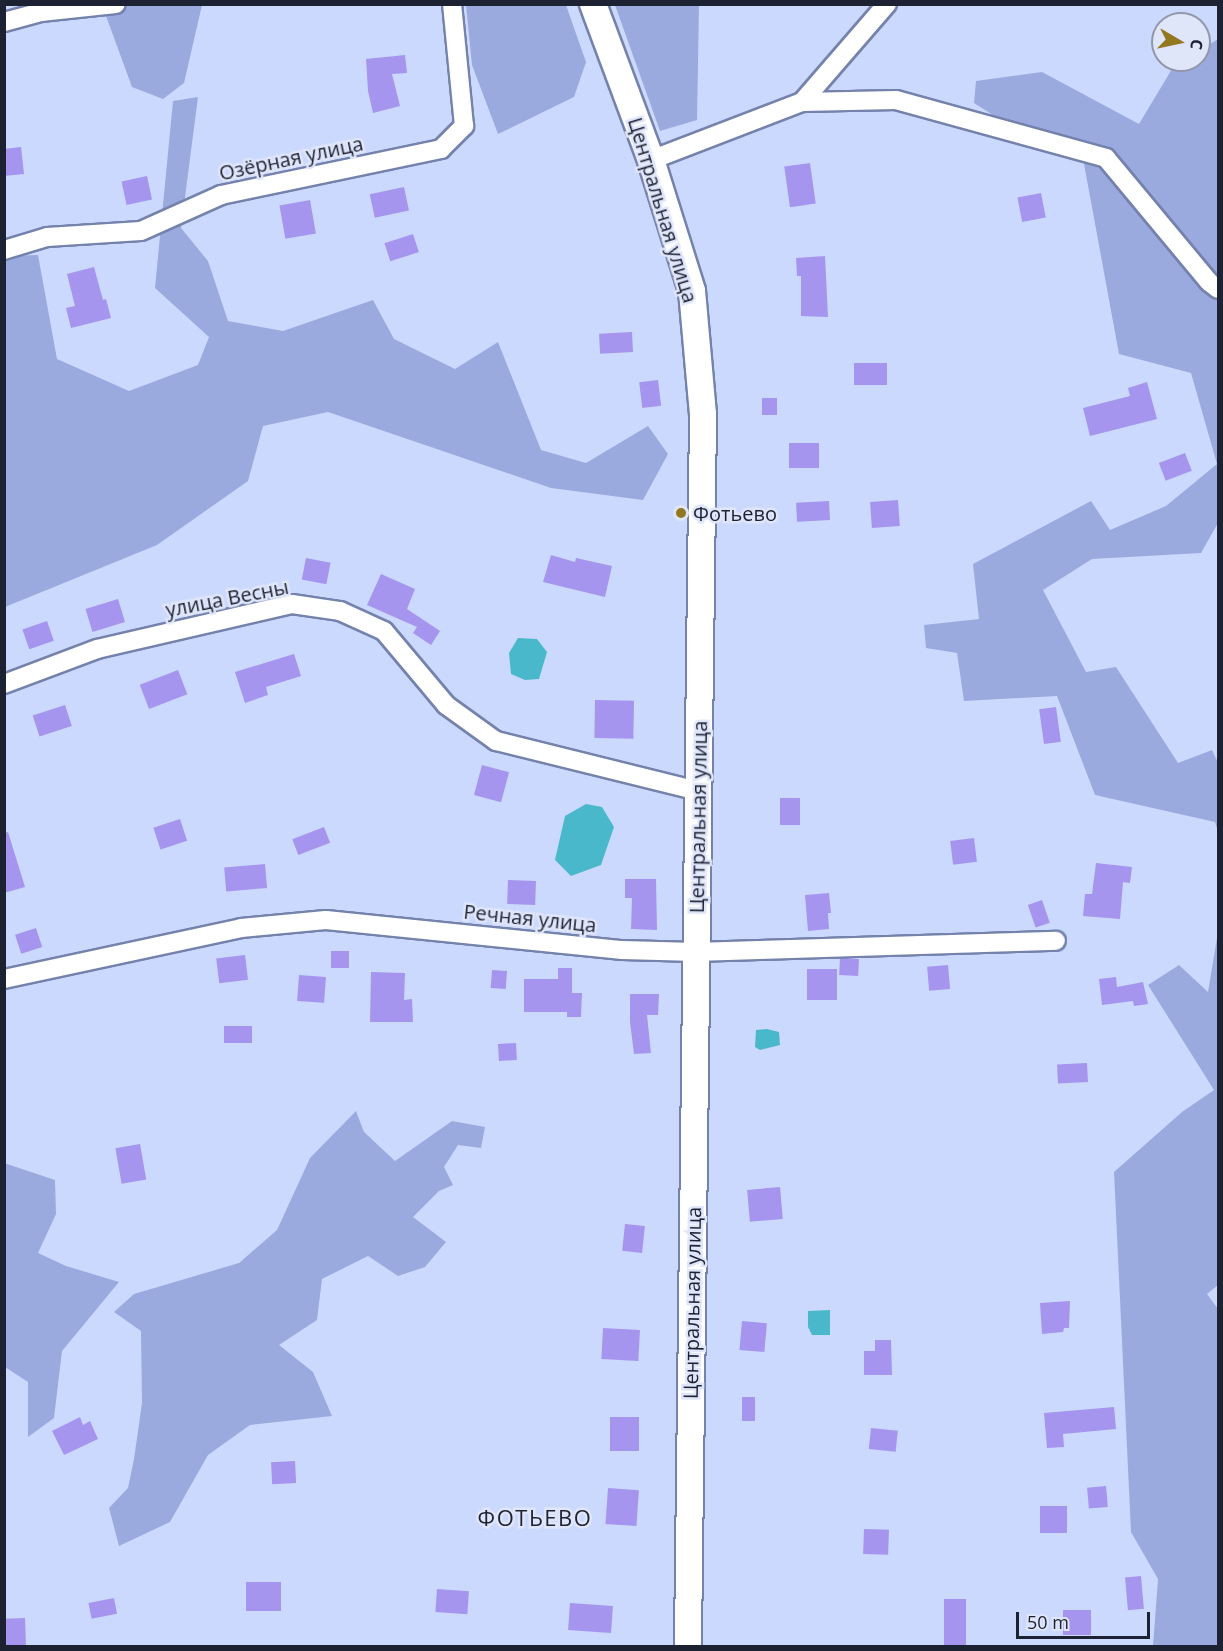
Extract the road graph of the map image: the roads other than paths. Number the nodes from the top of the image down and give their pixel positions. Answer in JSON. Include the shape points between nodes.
{"nodes":[{"id":1,"x":116,"y":4,"type":"edge"},
{"id":2,"x":452,"y":4,"type":"edge"},
{"id":3,"x":593,"y":4,"type":"edge"},
{"id":4,"x":887,"y":4,"type":"edge"},
{"id":5,"x":4,"y":22,"type":"edge"},
{"id":6,"x":802,"y":102,"type":"junction"},
{"id":7,"x":651,"y":160,"type":"junction"},
{"id":8,"x":4,"y":250,"type":"edge"},
{"id":9,"x":1215,"y":284,"type":"edge"},
{"id":10,"x":4,"y":684,"type":"edge"},
{"id":11,"x":698,"y":791,"type":"junction"},
{"id":12,"x":1056,"y":941,"type":"dead end"},
{"id":13,"x":696,"y":952,"type":"junction"},
{"id":14,"x":4,"y":979,"type":"edge"},
{"id":15,"x":688,"y":1647,"type":"edge"}],
"edges":[{"from":1,"to":5,"type":"street","via":[[42,12]]},
{"from":2,"to":8,"type":"street","name":"Озёрная улица","via":[[464,126],[441,149],[221,195],[141,231],[47,237]]},
{"from":3,"to":7,"type":"main road","name":"Центральная улица"},
{"from":4,"to":6,"type":"street"},
{"from":6,"to":7,"type":"street"},
{"from":6,"to":9,"type":"street","via":[[896,100],[1106,158]]},
{"from":7,"to":11,"type":"main road","name":"Центральная улица","via":[[692,291],[703,414]]},
{"from":10,"to":11,"type":"street","name":"улица Весны","via":[[97,649],[292,604],[340,611],[384,631],[446,705],[496,741]]},
{"from":11,"to":13,"type":"main road","name":"Центральная улица"},
{"from":12,"to":13,"type":"street","name":"Речная улица"},
{"from":13,"to":14,"type":"street","name":"Речная улица","via":[[622,950],[326,920],[241,928]]},
{"from":13,"to":15,"type":"main road","name":"Центральная улица"}]}
